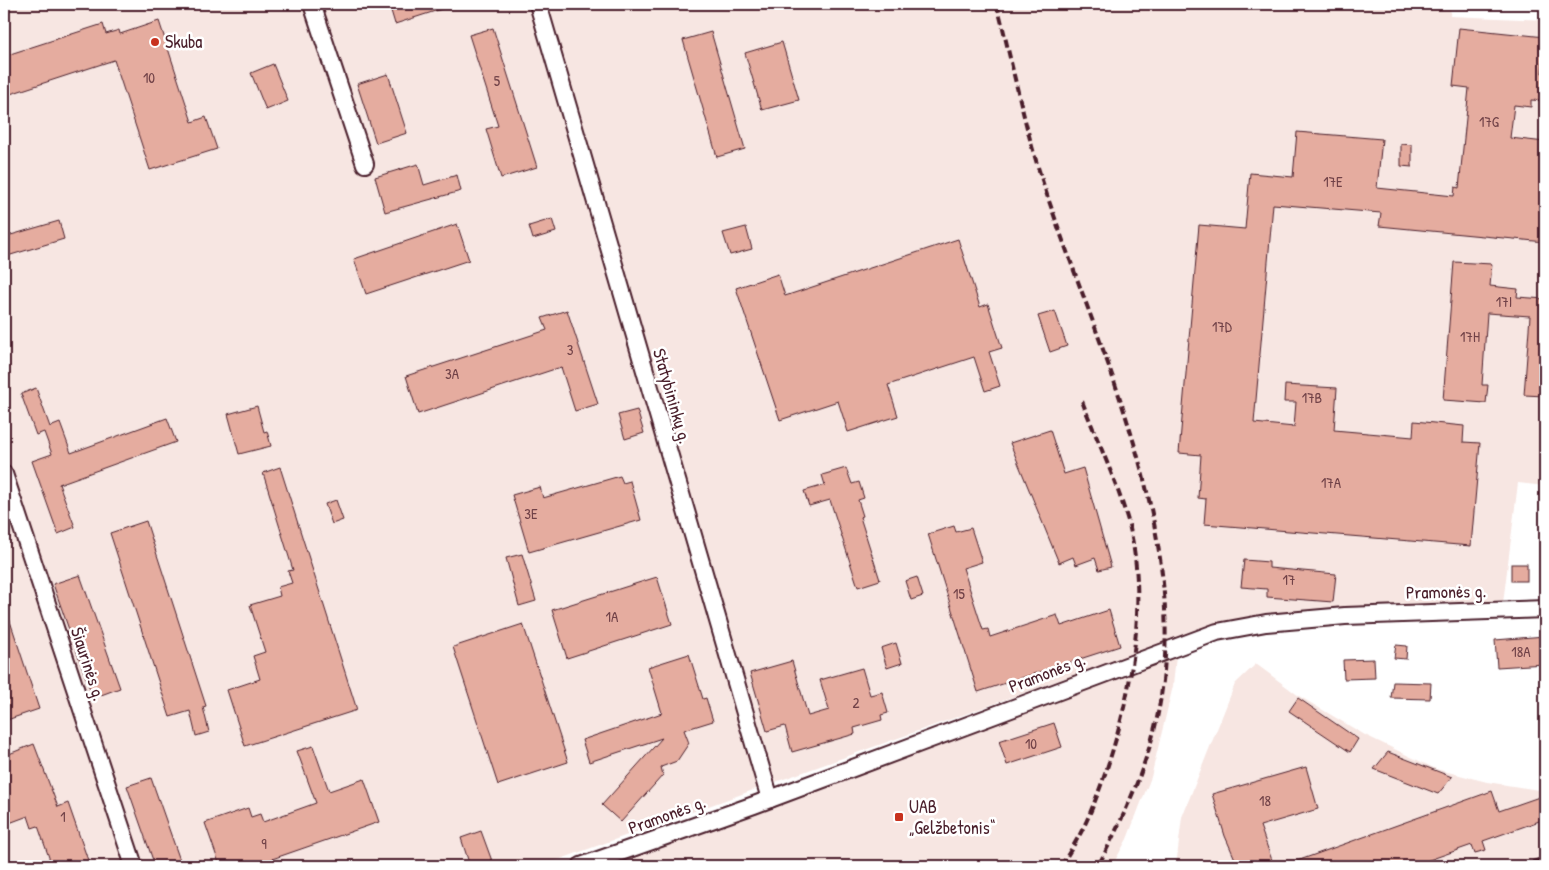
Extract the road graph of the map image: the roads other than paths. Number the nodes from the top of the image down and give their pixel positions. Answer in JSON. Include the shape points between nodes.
{"nodes":[{"id":1,"x":312,"y":4,"type":"edge"},
{"id":2,"x":538,"y":4,"type":"edge"},
{"id":3,"x":365,"y":164,"type":"dead end"},
{"id":4,"x":4,"y":474,"type":"edge"},
{"id":5,"x":1545,"y":609,"type":"edge"},
{"id":6,"x":770,"y":799,"type":"junction"},
{"id":7,"x":134,"y":866,"type":"edge"},
{"id":8,"x":581,"y":866,"type":"edge"}],
"edges":[{"from":1,"to":3,"type":"street"},
{"from":2,"to":6,"type":"street","name":"Statybininkų g."},
{"from":4,"to":7,"type":"street","name":"Šiaurinės g."},
{"from":5,"to":6,"type":"street","name":"Pramonės g.","via":[[1345,616],[1237,627],[1165,650]]},
{"from":6,"to":8,"type":"street","name":"Pramonės g."}]}
